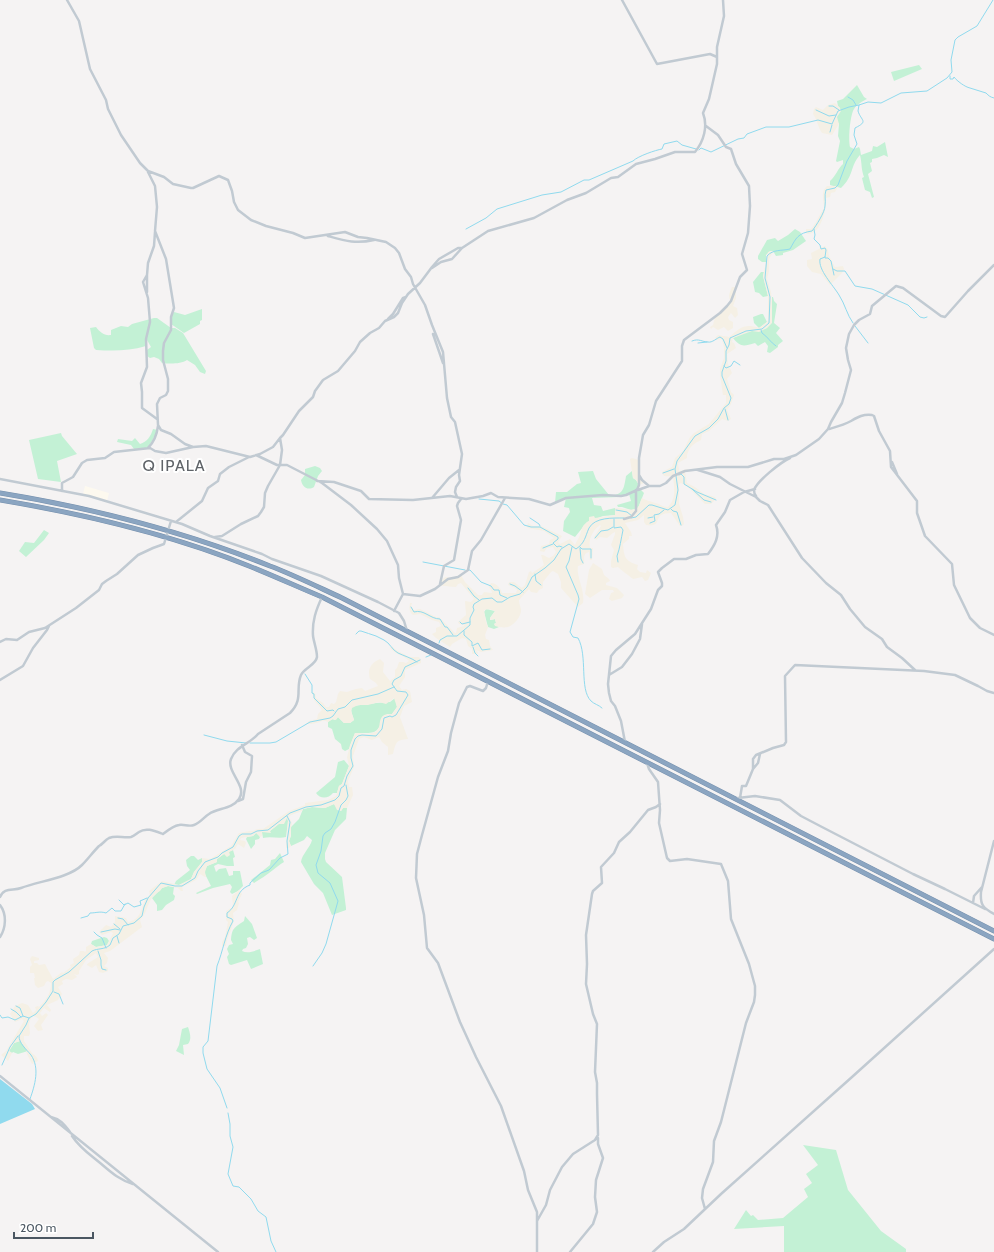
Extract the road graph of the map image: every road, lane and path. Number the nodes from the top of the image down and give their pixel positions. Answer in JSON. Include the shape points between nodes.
{"nodes":[{"id":1,"x":67,"y":0,"type":"edge"},
{"id":2,"x":622,"y":0,"type":"edge"},
{"id":3,"x":723,"y":0,"type":"edge"},
{"id":4,"x":717,"y":58,"type":"junction"},
{"id":5,"x":705,"y":126,"type":"junction"},
{"id":6,"x":148,"y":171,"type":"junction"},
{"id":7,"x":155,"y":231,"type":"junction"},
{"id":8,"x":328,"y":236,"type":"junction"},
{"id":9,"x":377,"y":240,"type":"junction"},
{"id":10,"x":462,"y":248,"type":"junction"},
{"id":11,"x":994,"y":265,"type":"edge"},
{"id":12,"x":430,"y":270,"type":"junction"},
{"id":13,"x":416,"y":288,"type":"junction"},
{"id":14,"x":406,"y":297,"type":"junction"},
{"id":15,"x":385,"y":321,"type":"junction"},
{"id":16,"x":157,"y":419,"type":"junction"},
{"id":17,"x":158,"y":426,"type":"junction"},
{"id":18,"x":828,"y":429,"type":"junction"},
{"id":19,"x":280,"y":438,"type":"junction"},
{"id":20,"x":193,"y":447,"type":"junction"},
{"id":21,"x":148,"y":448,"type":"junction"},
{"id":22,"x":796,"y":455,"type":"junction"},
{"id":23,"x":256,"y":456,"type":"junction"},
{"id":24,"x":250,"y":457,"type":"junction"},
{"id":25,"x":280,"y":465,"type":"junction"},
{"id":26,"x":460,"y":468,"type":"junction"},
{"id":27,"x":698,"y":469,"type":"junction"},
{"id":28,"x":639,"y":473,"type":"junction"},
{"id":29,"x":0,"y":479,"type":"edge"},
{"id":30,"x":317,"y":481,"type":"junction"},
{"id":31,"x":649,"y":486,"type":"junction"},
{"id":32,"x":755,"y":489,"type":"junction"},
{"id":33,"x":62,"y":490,"type":"junction"},
{"id":34,"x":637,"y":490,"type":"junction"},
{"id":35,"x":744,"y":492,"type":"junction"},
{"id":36,"x":0,"y":493,"type":"edge"},
{"id":37,"x":457,"y":497,"type":"junction"},
{"id":38,"x":756,"y":497,"type":"junction"},
{"id":39,"x":432,"y":498,"type":"junction"},
{"id":40,"x":505,"y":498,"type":"junction"},
{"id":41,"x":462,"y":499,"type":"junction"},
{"id":42,"x":0,"y":500,"type":"edge"},
{"id":43,"x":624,"y":519,"type":"dead end"},
{"id":44,"x":171,"y":521,"type":"junction"},
{"id":45,"x":176,"y":522,"type":"junction"},
{"id":46,"x":168,"y":530,"type":"junction"},
{"id":47,"x":215,"y":537,"type":"junction"},
{"id":48,"x":167,"y":538,"type":"junction"},
{"id":49,"x":439,"y":586,"type":"junction"},
{"id":50,"x":404,"y":594,"type":"junction"},
{"id":51,"x":322,"y":597,"type":"junction"},
{"id":52,"x":394,"y":611,"type":"junction"},
{"id":53,"x":643,"y":621,"type":"junction"},
{"id":54,"x":50,"y":625,"type":"junction"},
{"id":55,"x":407,"y":631,"type":"junction"},
{"id":56,"x":994,"y":636,"type":"edge"},
{"id":57,"x":0,"y":642,"type":"edge"},
{"id":58,"x":915,"y":671,"type":"junction"},
{"id":59,"x":609,"y":675,"type":"junction"},
{"id":60,"x":0,"y":680,"type":"edge"},
{"id":61,"x":488,"y":681,"type":"junction"},
{"id":62,"x":994,"y":693,"type":"edge"},
{"id":63,"x":625,"y":742,"type":"junction"},
{"id":64,"x":242,"y":745,"type":"junction"},
{"id":65,"x":760,"y":753,"type":"junction"},
{"id":66,"x":647,"y":762,"type":"junction"},
{"id":67,"x":753,"y":769,"type":"junction"},
{"id":68,"x":737,"y":798,"type":"junction"},
{"id":69,"x":236,"y":802,"type":"junction"},
{"id":70,"x":660,"y":804,"type":"junction"},
{"id":71,"x":994,"y":841,"type":"edge"},
{"id":72,"x":982,"y":887,"type":"junction"},
{"id":73,"x":0,"y":897,"type":"edge"},
{"id":74,"x":973,"y":903,"type":"junction"},
{"id":75,"x":0,"y":905,"type":"edge"},
{"id":76,"x":985,"y":910,"type":"junction"},
{"id":77,"x":994,"y":914,"type":"edge"},
{"id":78,"x":994,"y":931,"type":"edge"},
{"id":79,"x":0,"y":937,"type":"edge"},
{"id":80,"x":994,"y":939,"type":"edge"},
{"id":81,"x":994,"y":948,"type":"edge"},
{"id":82,"x":0,"y":1076,"type":"edge"},
{"id":83,"x":71,"y":1134,"type":"junction"},
{"id":84,"x":598,"y":1137,"type":"junction"},
{"id":85,"x":136,"y":1185,"type":"junction"},
{"id":86,"x":705,"y":1208,"type":"junction"},
{"id":87,"x":537,"y":1221,"type":"junction"},
{"id":88,"x":218,"y":1252,"type":"edge"},
{"id":89,"x":537,"y":1252,"type":"edge"},
{"id":90,"x":570,"y":1252,"type":"edge"},
{"id":91,"x":653,"y":1252,"type":"edge"}],
"edges":[{"from":1,"to":6,"type":"street","via":[[79,21],[90,68],[108,109],[121,135]]},
{"from":2,"to":4,"type":"street","via":[[657,64],[710,54]]},
{"from":3,"to":4,"type":"street","via":[[724,16]]},
{"from":4,"to":5,"type":"street","via":[[709,99],[702,113]]},
{"from":5,"to":10,"type":"street","via":[[705,133],[696,152],[675,152],[636,164],[618,177],[611,178],[586,193],[534,218],[488,231]]},
{"from":5,"to":28,"type":"street","via":[[731,149],[736,164],[749,186],[748,233],[742,254],[747,270],[740,277],[727,306],[684,340],[682,361],[656,401],[649,425],[643,435]]},
{"from":6,"to":7,"type":"street","via":[[155,186]]},
{"from":6,"to":8,"type":"street","via":[[173,184],[193,188],[219,176],[228,180],[238,210],[251,220],[305,238]]},
{"from":7,"to":16,"type":"street","via":[[166,259],[174,308],[171,330],[163,351],[168,391],[157,404]]},
{"from":7,"to":16,"type":"street","via":[[147,275],[150,322],[146,339],[147,367],[141,384],[141,404],[143,410]]},
{"from":8,"to":9,"type":"street","via":[[361,243]]},
{"from":8,"to":9,"type":"street","via":[[344,232]]},
{"from":9,"to":13,"type":"street","via":[[391,245],[399,253]]},
{"from":10,"to":12,"type":"street","via":[[454,257]]},
{"from":10,"to":12,"type":"street","via":[[440,259]]},
{"from":11,"to":18,"type":"street","via":[[945,317],[903,288],[896,286],[872,306],[870,314],[854,324],[849,334],[846,348],[851,370],[842,403]]},
{"from":12,"to":13,"type":"street"},
{"from":13,"to":14,"type":"street"},
{"from":13,"to":26,"type":"street","via":[[443,352],[446,398],[455,422],[462,454]]},
{"from":14,"to":15,"type":"street"},
{"from":14,"to":15,"type":"street","via":[[398,313]]},
{"from":15,"to":19,"type":"street","via":[[360,342],[338,371],[323,380],[314,397]]},
{"from":16,"to":17,"type":"street"},
{"from":17,"to":20,"type":"street"},
{"from":17,"to":21,"type":"street","via":[[157,435]]},
{"from":18,"to":22,"type":"street"},
{"from":18,"to":56,"type":"street","via":[[859,416],[872,415],[890,451],[891,467],[917,501],[917,513],[925,536],[952,564],[954,585],[970,618]]},
{"from":19,"to":23,"type":"street","via":[[273,447]]},
{"from":19,"to":25,"type":"street"},
{"from":20,"to":21,"type":"street","via":[[166,453]]},
{"from":20,"to":24,"type":"street","via":[[206,446]]},
{"from":21,"to":33,"type":"street","via":[[114,452],[105,458],[84,462],[73,477],[62,483]]},
{"from":22,"to":27,"type":"street","via":[[766,461],[748,468]]},
{"from":22,"to":32,"type":"street","via":[[784,461]]},
{"from":23,"to":24,"type":"street"},
{"from":23,"to":25,"type":"street"},
{"from":24,"to":45,"type":"street","via":[[220,474],[218,481],[208,488],[202,501]]},
{"from":25,"to":30,"type":"street","via":[[287,465]]},
{"from":25,"to":47,"type":"street","via":[[268,486],[264,507],[258,516],[222,536]]},
{"from":26,"to":37,"type":"street","via":[[460,481],[455,492]]},
{"from":26,"to":39,"type":"street"},
{"from":27,"to":31,"type":"street","via":[[677,474],[660,486]]},
{"from":27,"to":35,"type":"street","via":[[720,477]]},
{"from":28,"to":31,"type":"street"},
{"from":28,"to":34,"type":"street"},
{"from":29,"to":33,"type":"street"},
{"from":30,"to":39,"type":"street","via":[[334,482],[361,491],[369,499]]},
{"from":30,"to":50,"type":"street","via":[[351,505],[387,541],[398,564]]},
{"from":31,"to":34,"type":"street"},
{"from":32,"to":35,"type":"street"},
{"from":32,"to":38,"type":"street"},
{"from":33,"to":44,"type":"street"},
{"from":34,"to":40,"type":"street","via":[[621,496],[566,498],[550,505],[529,499]]},
{"from":34,"to":43,"type":"street","via":[[636,511],[631,517]]},
{"from":35,"to":38,"type":"street"},
{"from":35,"to":53,"type":"street","via":[[730,500],[716,525],[717,540],[708,554],[674,559],[658,572],[662,586]]},
{"from":36,"to":46,"type":"highway","via":[[80,508]]},
{"from":37,"to":39,"type":"street"},
{"from":37,"to":41,"type":"street"},
{"from":38,"to":58,"type":"street","via":[[771,508],[802,558],[841,595],[865,627],[882,639],[887,647]]},
{"from":40,"to":41,"type":"street","via":[[491,494]]},
{"from":40,"to":49,"type":"street","via":[[472,551],[468,570]]},
{"from":41,"to":49,"type":"street","via":[[457,506],[461,520],[454,560],[444,566]]},
{"from":42,"to":48,"type":"highway","via":[[76,514]]},
{"from":44,"to":45,"type":"street"},
{"from":44,"to":46,"type":"street"},
{"from":45,"to":47,"type":"street"},
{"from":46,"to":48,"type":"street"},
{"from":46,"to":55,"type":"highway","via":[[270,566]]},
{"from":47,"to":52,"type":"street","via":[[321,576]]},
{"from":48,"to":51,"type":"highway","via":[[248,566]]},
{"from":48,"to":54,"type":"street","via":[[164,544],[138,556],[102,584],[99,590]]},
{"from":49,"to":50,"type":"street","via":[[420,596]]},
{"from":50,"to":52,"type":"street"},
{"from":51,"to":61,"type":"highway"},
{"from":51,"to":64,"type":"street","via":[[313,621],[317,658],[300,677],[295,708]]},
{"from":52,"to":55,"type":"street","via":[[404,621]]},
{"from":53,"to":59,"type":"street","via":[[640,639],[632,654],[622,667]]},
{"from":53,"to":59,"type":"street","via":[[632,638],[611,656]]},
{"from":54,"to":57,"type":"street","via":[[29,632],[17,640],[6,639]]},
{"from":54,"to":60,"type":"street","via":[[23,666]]},
{"from":55,"to":63,"type":"highway"},
{"from":58,"to":62,"type":"street","via":[[959,676]]},
{"from":58,"to":65,"type":"street","via":[[795,665],[785,676],[786,742]]},
{"from":59,"to":63,"type":"street","via":[[611,701],[616,706]]},
{"from":61,"to":66,"type":"highway"},
{"from":61,"to":87,"type":"street","via":[[483,691],[467,687],[459,703],[448,751],[438,777],[417,854],[416,878],[424,915],[427,948],[438,963],[464,1029],[501,1106],[537,1212]]},
{"from":63,"to":68,"type":"highway"},
{"from":64,"to":69,"type":"street","via":[[233,754],[230,763],[241,789],[240,799]]},
{"from":64,"to":69,"type":"street","via":[[245,752],[252,756],[252,767],[243,799]]},
{"from":65,"to":67,"type":"street","via":[[758,763]]},
{"from":65,"to":67,"type":"street","via":[[753,759]]},
{"from":66,"to":70,"type":"street","via":[[658,782]]},
{"from":66,"to":80,"type":"highway"},
{"from":67,"to":68,"type":"street","via":[[746,786],[742,786]]},
{"from":68,"to":74,"type":"street","via":[[756,796],[780,800],[801,816]]},
{"from":68,"to":78,"type":"highway"},
{"from":69,"to":73,"type":"street","via":[[208,814],[196,824],[177,825],[163,834],[145,829],[132,837],[107,839],[82,865],[71,872],[18,889],[3,891]]},
{"from":70,"to":84,"type":"street","via":[[648,810],[619,842],[614,853],[601,867],[602,883],[593,891],[586,935],[586,984],[597,1024],[595,1072]]},
{"from":70,"to":86,"type":"street","via":[[659,823],[668,860],[718,862],[722,866],[728,881],[731,919],[755,986],[754,1002],[714,1141],[713,1162],[703,1189]]},
{"from":71,"to":72,"type":"street"},
{"from":72,"to":74,"type":"street","via":[[974,896]]},
{"from":72,"to":76,"type":"street","via":[[980,901]]},
{"from":74,"to":76,"type":"street"},
{"from":75,"to":79,"type":"street","via":[[5,926]]},
{"from":76,"to":77,"type":"street"},
{"from":81,"to":86,"type":"street"},
{"from":82,"to":83,"type":"street"},
{"from":83,"to":85,"type":"street"},
{"from":83,"to":85,"type":"street","via":[[87,1154],[120,1180]]},
{"from":84,"to":87,"type":"street","via":[[573,1154],[562,1167]]},
{"from":84,"to":90,"type":"street","via":[[603,1158],[596,1180],[597,1212],[593,1224]]},
{"from":85,"to":88,"type":"street"},
{"from":86,"to":91,"type":"street","via":[[684,1229]]},
{"from":87,"to":89,"type":"street"}]}
